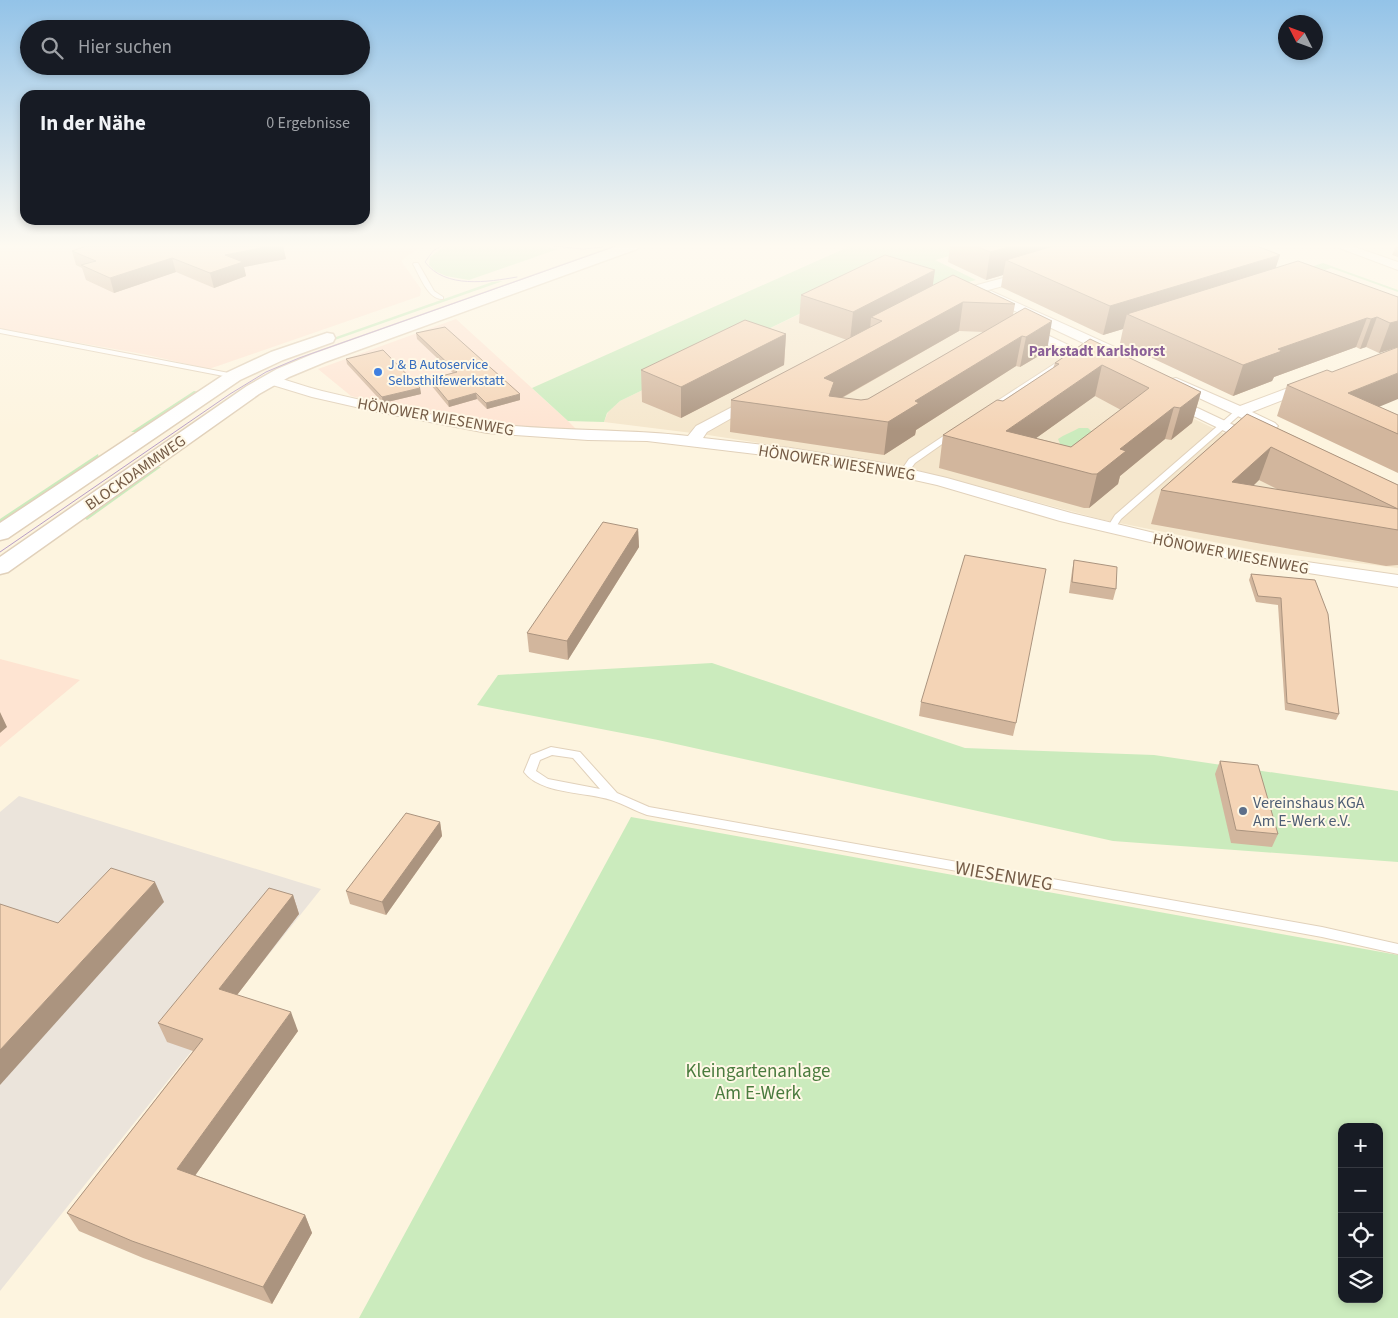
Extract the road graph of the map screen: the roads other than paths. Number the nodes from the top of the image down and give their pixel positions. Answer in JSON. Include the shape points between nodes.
{"nodes":[{"id":1,"x":460,"y":308,"type":"edge"},
{"id":2,"x":1019,"y":308,"type":"edge"},
{"id":3,"x":1008,"y":321,"type":"edge"},
{"id":4,"x":0,"y":331,"type":"edge"},
{"id":5,"x":343,"y":332,"type":"dead end"},
{"id":6,"x":1113,"y":338,"type":"edge"},
{"id":7,"x":1096,"y":344,"type":"junction"},
{"id":8,"x":1076,"y":353,"type":"junction"},
{"id":9,"x":1124,"y":357,"type":"edge"},
{"id":10,"x":1109,"y":370,"type":"edge"},
{"id":11,"x":238,"y":374,"type":"junction"},
{"id":12,"x":1165,"y":377,"type":"edge"},
{"id":13,"x":271,"y":380,"type":"junction"},
{"id":14,"x":1318,"y":382,"type":"edge"},
{"id":15,"x":769,"y":392,"type":"edge"},
{"id":16,"x":1160,"y":394,"type":"edge"},
{"id":17,"x":1239,"y":412,"type":"junction"},
{"id":18,"x":984,"y":413,"type":"edge"},
{"id":19,"x":1224,"y":425,"type":"junction"},
{"id":20,"x":961,"y":428,"type":"edge"},
{"id":21,"x":1281,"y":432,"type":"edge"},
{"id":22,"x":693,"y":441,"type":"junction"},
{"id":23,"x":1268,"y":447,"type":"edge"},
{"id":24,"x":904,"y":472,"type":"junction"},
{"id":25,"x":1111,"y":528,"type":"junction"},
{"id":26,"x":0,"y":533,"type":"edge"},
{"id":27,"x":0,"y":567,"type":"edge"},
{"id":28,"x":1398,"y":581,"type":"edge"},
{"id":29,"x":613,"y":796,"type":"junction"},
{"id":30,"x":1398,"y":949,"type":"edge"}],
"edges":[{"from":1,"to":13,"type":"street","name":"BLOCKDAMMWEG","via":[[319,358]]},
{"from":2,"to":7,"type":"street"},
{"from":3,"to":8,"type":"street"},
{"from":4,"to":11,"type":"lane"},
{"from":5,"to":11,"type":"street","name":"BLOCKDAMMWEG"},
{"from":6,"to":7,"type":"street"},
{"from":7,"to":9,"type":"street"},
{"from":8,"to":10,"type":"street"},
{"from":8,"to":18,"type":"lane"},
{"from":11,"to":13,"type":"street"},
{"from":11,"to":26,"type":"street","name":"BLOCKDAMMWEG"},
{"from":12,"to":17,"type":"street"},
{"from":13,"to":22,"type":"street","name":"HÖNOWER WIESENWEG","via":[[378,408],[487,428]]},
{"from":13,"to":27,"type":"street","name":"BLOCKDAMMWEG"},
{"from":14,"to":17,"type":"street"},
{"from":15,"to":22,"type":"street","via":[[701,429]]},
{"from":16,"to":19,"type":"street"},
{"from":17,"to":19,"type":"lane"},
{"from":17,"to":21,"type":"street"},
{"from":19,"to":23,"type":"street"},
{"from":19,"to":25,"type":"lane","via":[[1118,517]]},
{"from":20,"to":24,"type":"lane","via":[[912,461]]},
{"from":22,"to":24,"type":"street","name":"HÖNOWER WIESENWEG"},
{"from":24,"to":25,"type":"street","name":"HÖNOWER WIESENWEG"},
{"from":25,"to":28,"type":"street","name":"HÖNOWER WIESENWEG","via":[[1251,558]]},
{"from":29,"to":29,"type":"lane","name":"WIESENWEG","via":[[576,755],[551,751],[535,758],[530,772],[545,782]]},
{"from":29,"to":30,"type":"lane","name":"WIESENWEG","via":[[647,811],[1322,932]]}]}
